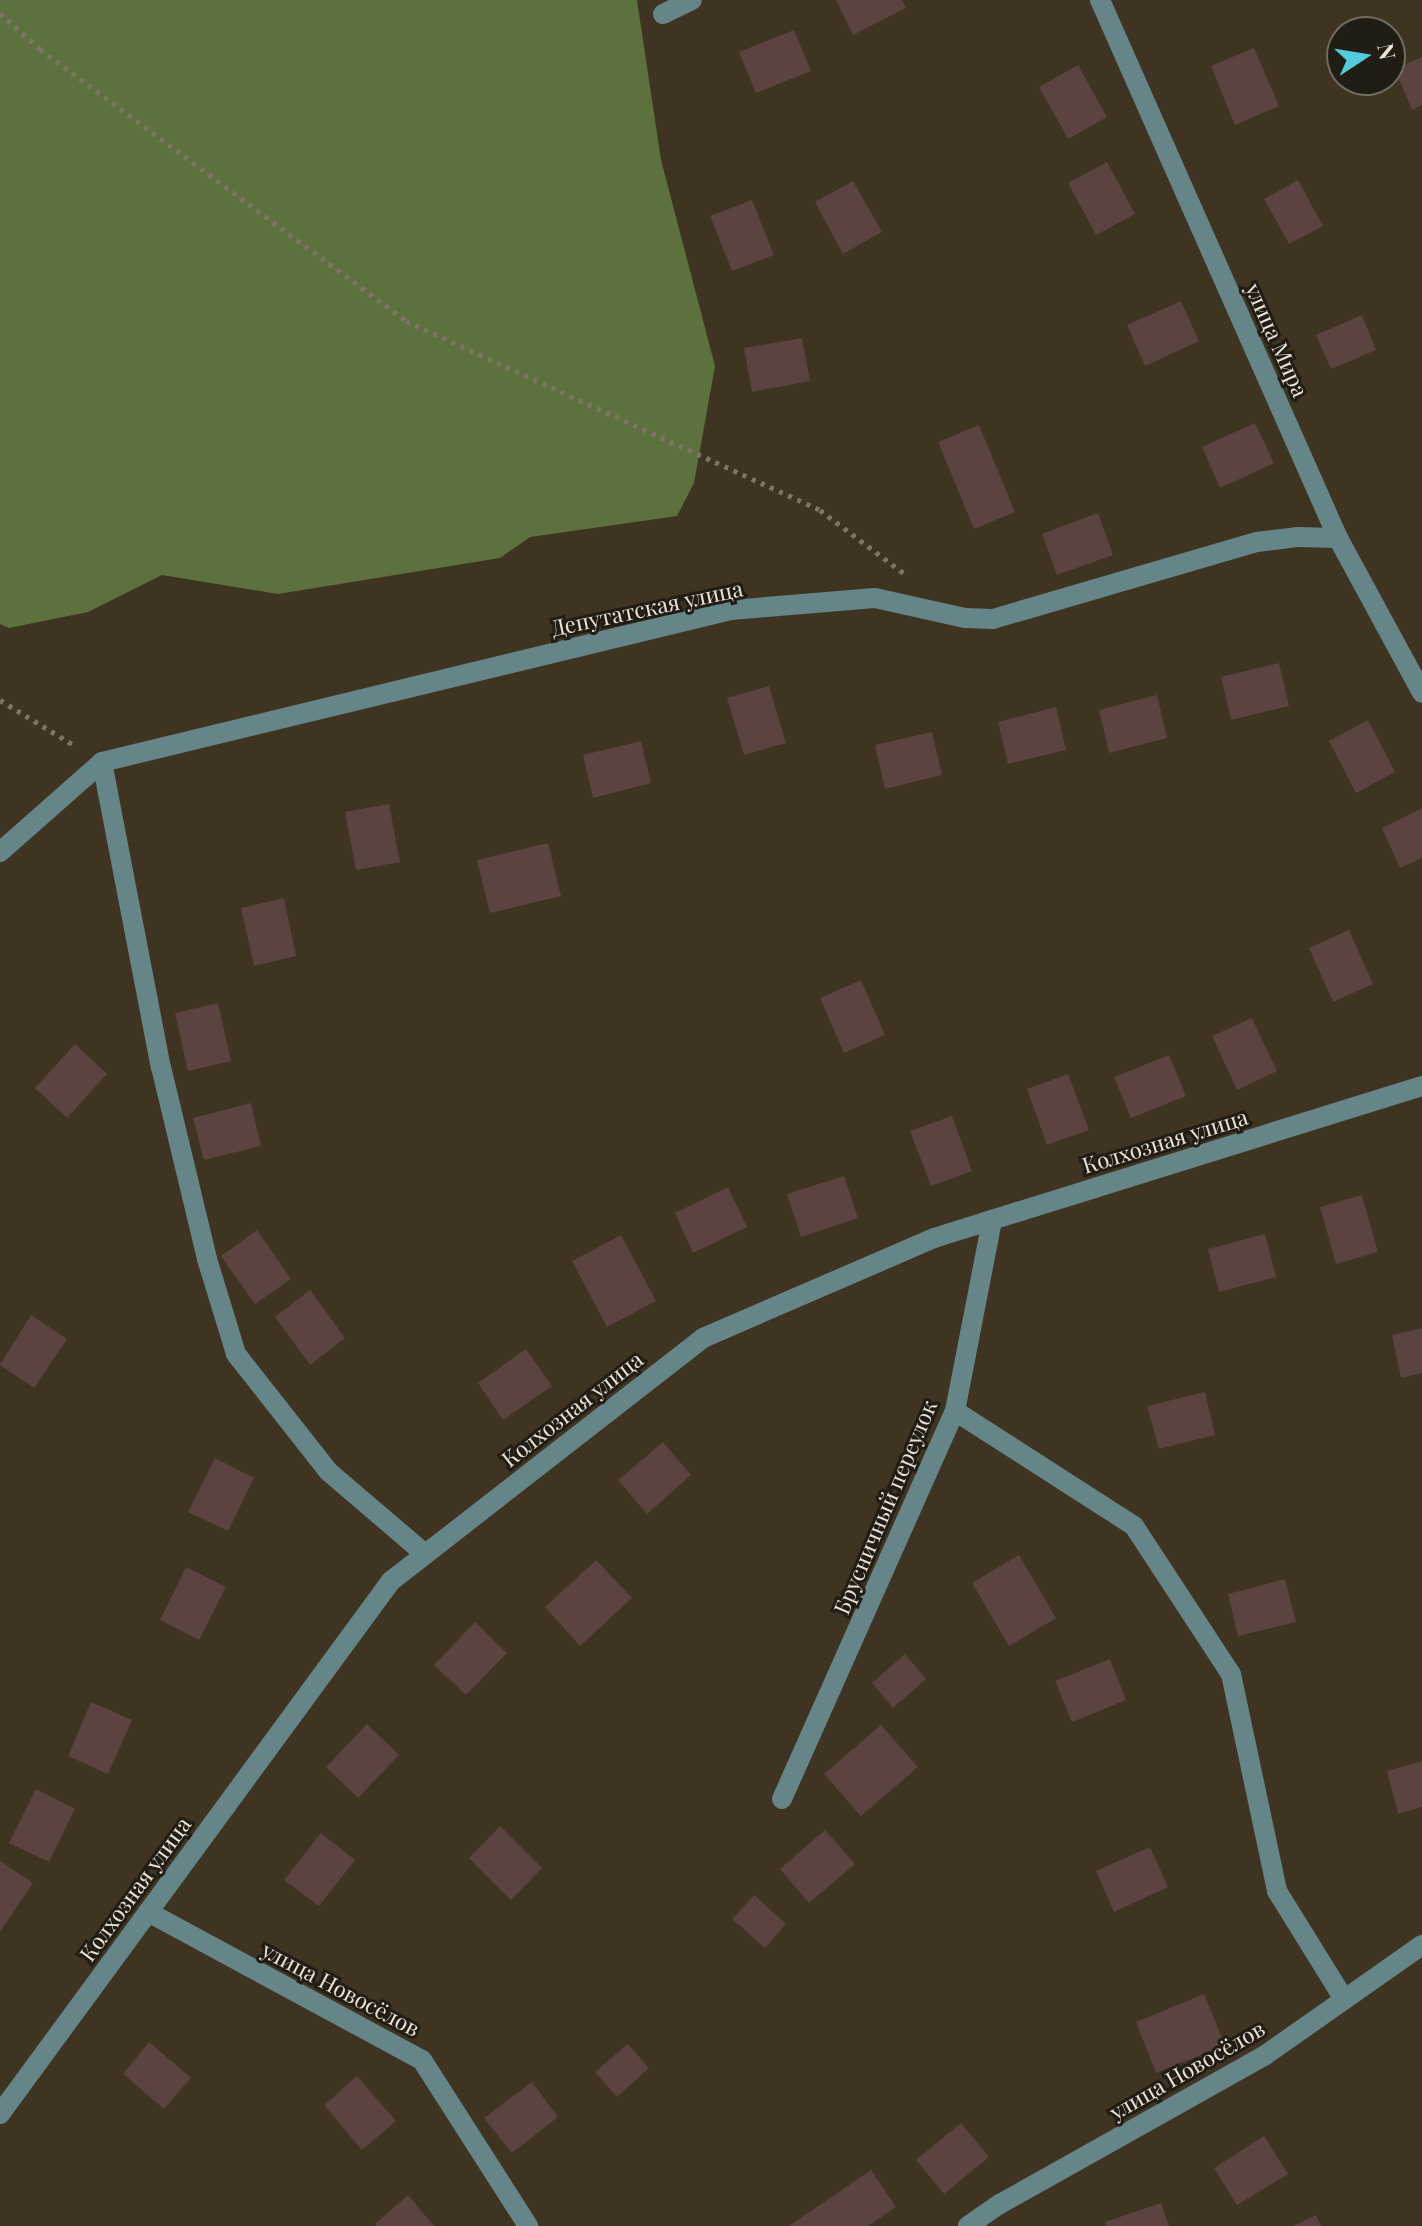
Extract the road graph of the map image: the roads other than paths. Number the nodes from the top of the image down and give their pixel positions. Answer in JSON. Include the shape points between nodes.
{"nodes":[{"id":1,"x":692,"y":0,"type":"edge"},
{"id":2,"x":1100,"y":0,"type":"edge"},
{"id":3,"x":663,"y":14,"type":"dead end"},
{"id":4,"x":1338,"y":538,"type":"junction"},
{"id":5,"x":1422,"y":693,"type":"edge"},
{"id":6,"x":102,"y":762,"type":"junction"},
{"id":7,"x":0,"y":852,"type":"edge"},
{"id":8,"x":1422,"y":1086,"type":"edge"},
{"id":9,"x":992,"y":1220,"type":"junction"},
{"id":10,"x":955,"y":1411,"type":"junction"},
{"id":11,"x":425,"y":1554,"type":"junction"},
{"id":12,"x":782,"y":1799,"type":"dead end"},
{"id":13,"x":148,"y":1912,"type":"junction"},
{"id":14,"x":1422,"y":1945,"type":"edge"},
{"id":15,"x":1344,"y":1999,"type":"junction"},
{"id":16,"x":0,"y":2114,"type":"edge"},
{"id":17,"x":528,"y":2226,"type":"edge"},
{"id":18,"x":968,"y":2226,"type":"edge"}],
"edges":[{"from":1,"to":3,"type":"street"},
{"from":2,"to":4,"type":"street","name":"улица Мира"},
{"from":4,"to":5,"type":"street","name":"улица Мира"},
{"from":4,"to":6,"type":"street","name":"Депутатская улица","via":[[1257,542],[993,619],[875,598],[731,610]]},
{"from":6,"to":7,"type":"street","name":"Депутатская улица"},
{"from":6,"to":11,"type":"street","via":[[161,1067],[207,1259],[236,1354],[329,1472]]},
{"from":8,"to":9,"type":"street","name":"Колхозная улица"},
{"from":9,"to":10,"type":"street","name":"Брусничный переулок"},
{"from":9,"to":11,"type":"street","name":"Колхозная улица","via":[[934,1238],[703,1338]]},
{"from":10,"to":12,"type":"street","name":"Брусничный переулок"},
{"from":10,"to":15,"type":"street","via":[[1134,1526],[1231,1674],[1277,1891]]},
{"from":11,"to":13,"type":"street","name":"Колхозная улица","via":[[391,1581]]},
{"from":13,"to":16,"type":"street","name":"Колхозная улица"},
{"from":13,"to":17,"type":"street","name":"улица Новосёлов","via":[[422,2060]]},
{"from":14,"to":15,"type":"street","name":"улица Новосёлов"},
{"from":15,"to":18,"type":"street","name":"улица Новосёлов","via":[[1264,2056]]}]}
